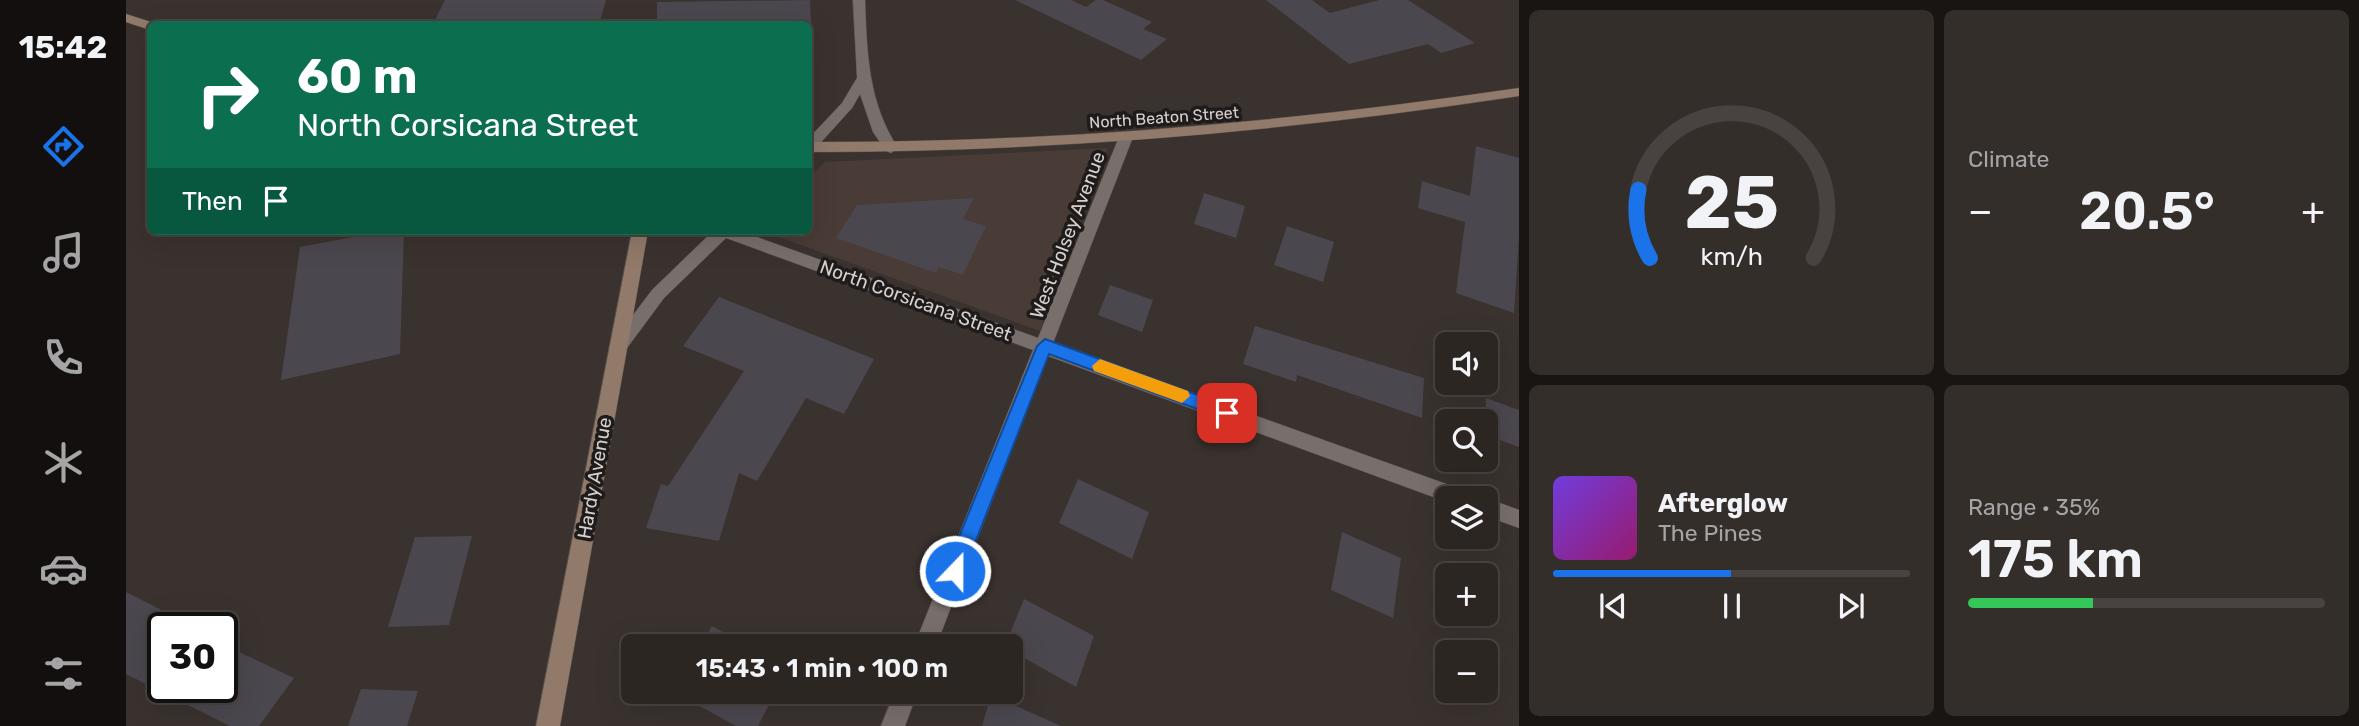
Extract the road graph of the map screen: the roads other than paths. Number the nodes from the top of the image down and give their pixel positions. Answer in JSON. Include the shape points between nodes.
{"nodes":[{"id":1,"x":859,"y":0,"type":"edge"},
{"id":2,"x":126,"y":18,"type":"edge"},
{"id":3,"x":147,"y":25,"type":"edge"},
{"id":4,"x":862,"y":80,"type":"junction"},
{"id":5,"x":1519,"y":92,"type":"edge"},
{"id":6,"x":1126,"y":137,"type":"junction"},
{"id":7,"x":812,"y":144,"type":"edge"},
{"id":8,"x":812,"y":147,"type":"edge"},
{"id":9,"x":891,"y":148,"type":"junction"},
{"id":10,"x":639,"y":235,"type":"edge"},
{"id":11,"x":720,"y":235,"type":"edge"},
{"id":12,"x":735,"y":235,"type":"edge"},
{"id":13,"x":1045,"y":346,"type":"junction"},
{"id":14,"x":618,"y":347,"type":"junction"},
{"id":15,"x":1435,"y":489,"type":"edge"},
{"id":16,"x":1498,"y":511,"type":"edge"},
{"id":17,"x":1519,"y":519,"type":"edge"},
{"id":18,"x":930,"y":634,"type":"edge"},
{"id":19,"x":902,"y":704,"type":"edge"},
{"id":20,"x":548,"y":726,"type":"edge"},
{"id":21,"x":893,"y":726,"type":"edge"}],
"edges":[{"from":1,"to":4,"type":"street"},
{"from":2,"to":3,"type":"main road"},
{"from":4,"to":7,"type":"street","via":[[848,105]]},
{"from":4,"to":9,"type":"street","via":[[875,122]]},
{"from":5,"to":6,"type":"main road","name":"North Beaton Street","via":[[1270,128]]},
{"from":6,"to":9,"type":"main road","name":"North Beaton Street"},
{"from":6,"to":13,"type":"street","name":"West Holsey Avenue"},
{"from":8,"to":9,"type":"main road","name":"North Beaton Street"},
{"from":10,"to":14,"type":"main road","name":"Hardy Avenue"},
{"from":11,"to":14,"type":"street","via":[[658,294]]},
{"from":12,"to":13,"type":"street","name":"North Corsicana Street"},
{"from":13,"to":15,"type":"street","name":"North Corsicana Street"},
{"from":13,"to":18,"type":"street","name":"West Holsey Avenue"},
{"from":14,"to":20,"type":"main road","name":"Hardy Avenue"},
{"from":16,"to":17,"type":"street"},
{"from":19,"to":21,"type":"street"}]}
